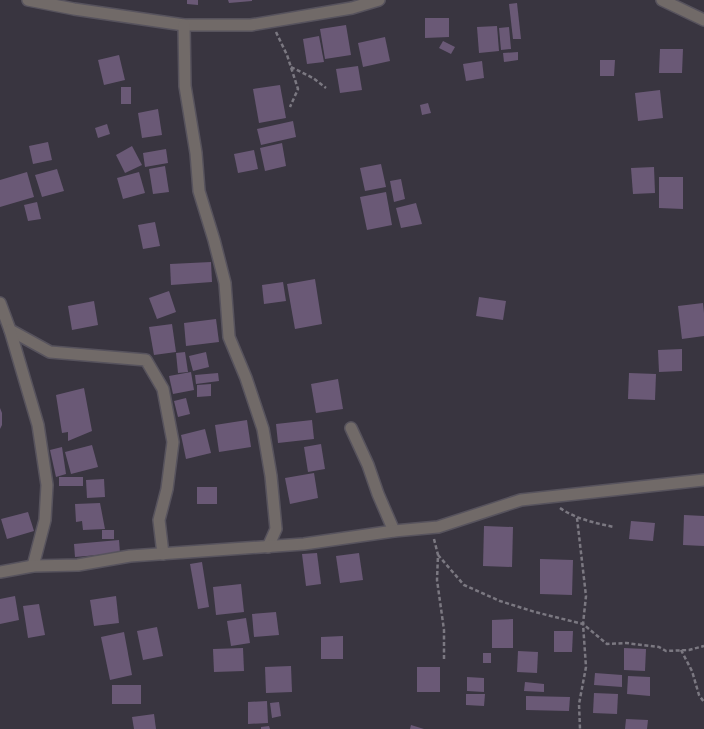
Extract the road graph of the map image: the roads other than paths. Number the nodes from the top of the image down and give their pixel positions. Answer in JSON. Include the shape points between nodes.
{"nodes":[{"id":1,"x":28,"y":0,"type":"edge"},
{"id":2,"x":379,"y":0,"type":"edge"},
{"id":3,"x":662,"y":0,"type":"edge"},
{"id":4,"x":704,"y":20,"type":"edge"},
{"id":5,"x":184,"y":25,"type":"junction"},
{"id":6,"x":0,"y":303,"type":"edge"},
{"id":7,"x":10,"y":330,"type":"junction"},
{"id":8,"x":351,"y":428,"type":"dead end"},
{"id":9,"x":704,"y":480,"type":"edge"},
{"id":10,"x":394,"y":531,"type":"junction"},
{"id":11,"x":268,"y":547,"type":"junction"},
{"id":12,"x":162,"y":554,"type":"junction"},
{"id":13,"x":33,"y":566,"type":"junction"},
{"id":14,"x":0,"y":572,"type":"edge"}],
"edges":[{"from":1,"to":5,"type":"street"},
{"from":2,"to":5,"type":"street","via":[[352,8],[252,25]]},
{"from":3,"to":4,"type":"street"},
{"from":5,"to":11,"type":"street","via":[[184,86],[196,152],[199,192],[225,283],[228,338],[264,429],[276,529]]},
{"from":6,"to":7,"type":"street"},
{"from":7,"to":12,"type":"street","via":[[50,352],[146,360],[163,389],[173,442],[159,520]]},
{"from":7,"to":13,"type":"street","via":[[38,425],[47,485],[45,520]]},
{"from":8,"to":10,"type":"street"},
{"from":9,"to":10,"type":"street","via":[[521,500],[438,527]]},
{"from":10,"to":11,"type":"street"},
{"from":11,"to":12,"type":"street"},
{"from":12,"to":13,"type":"street","via":[[78,565]]},
{"from":13,"to":14,"type":"street"}]}
